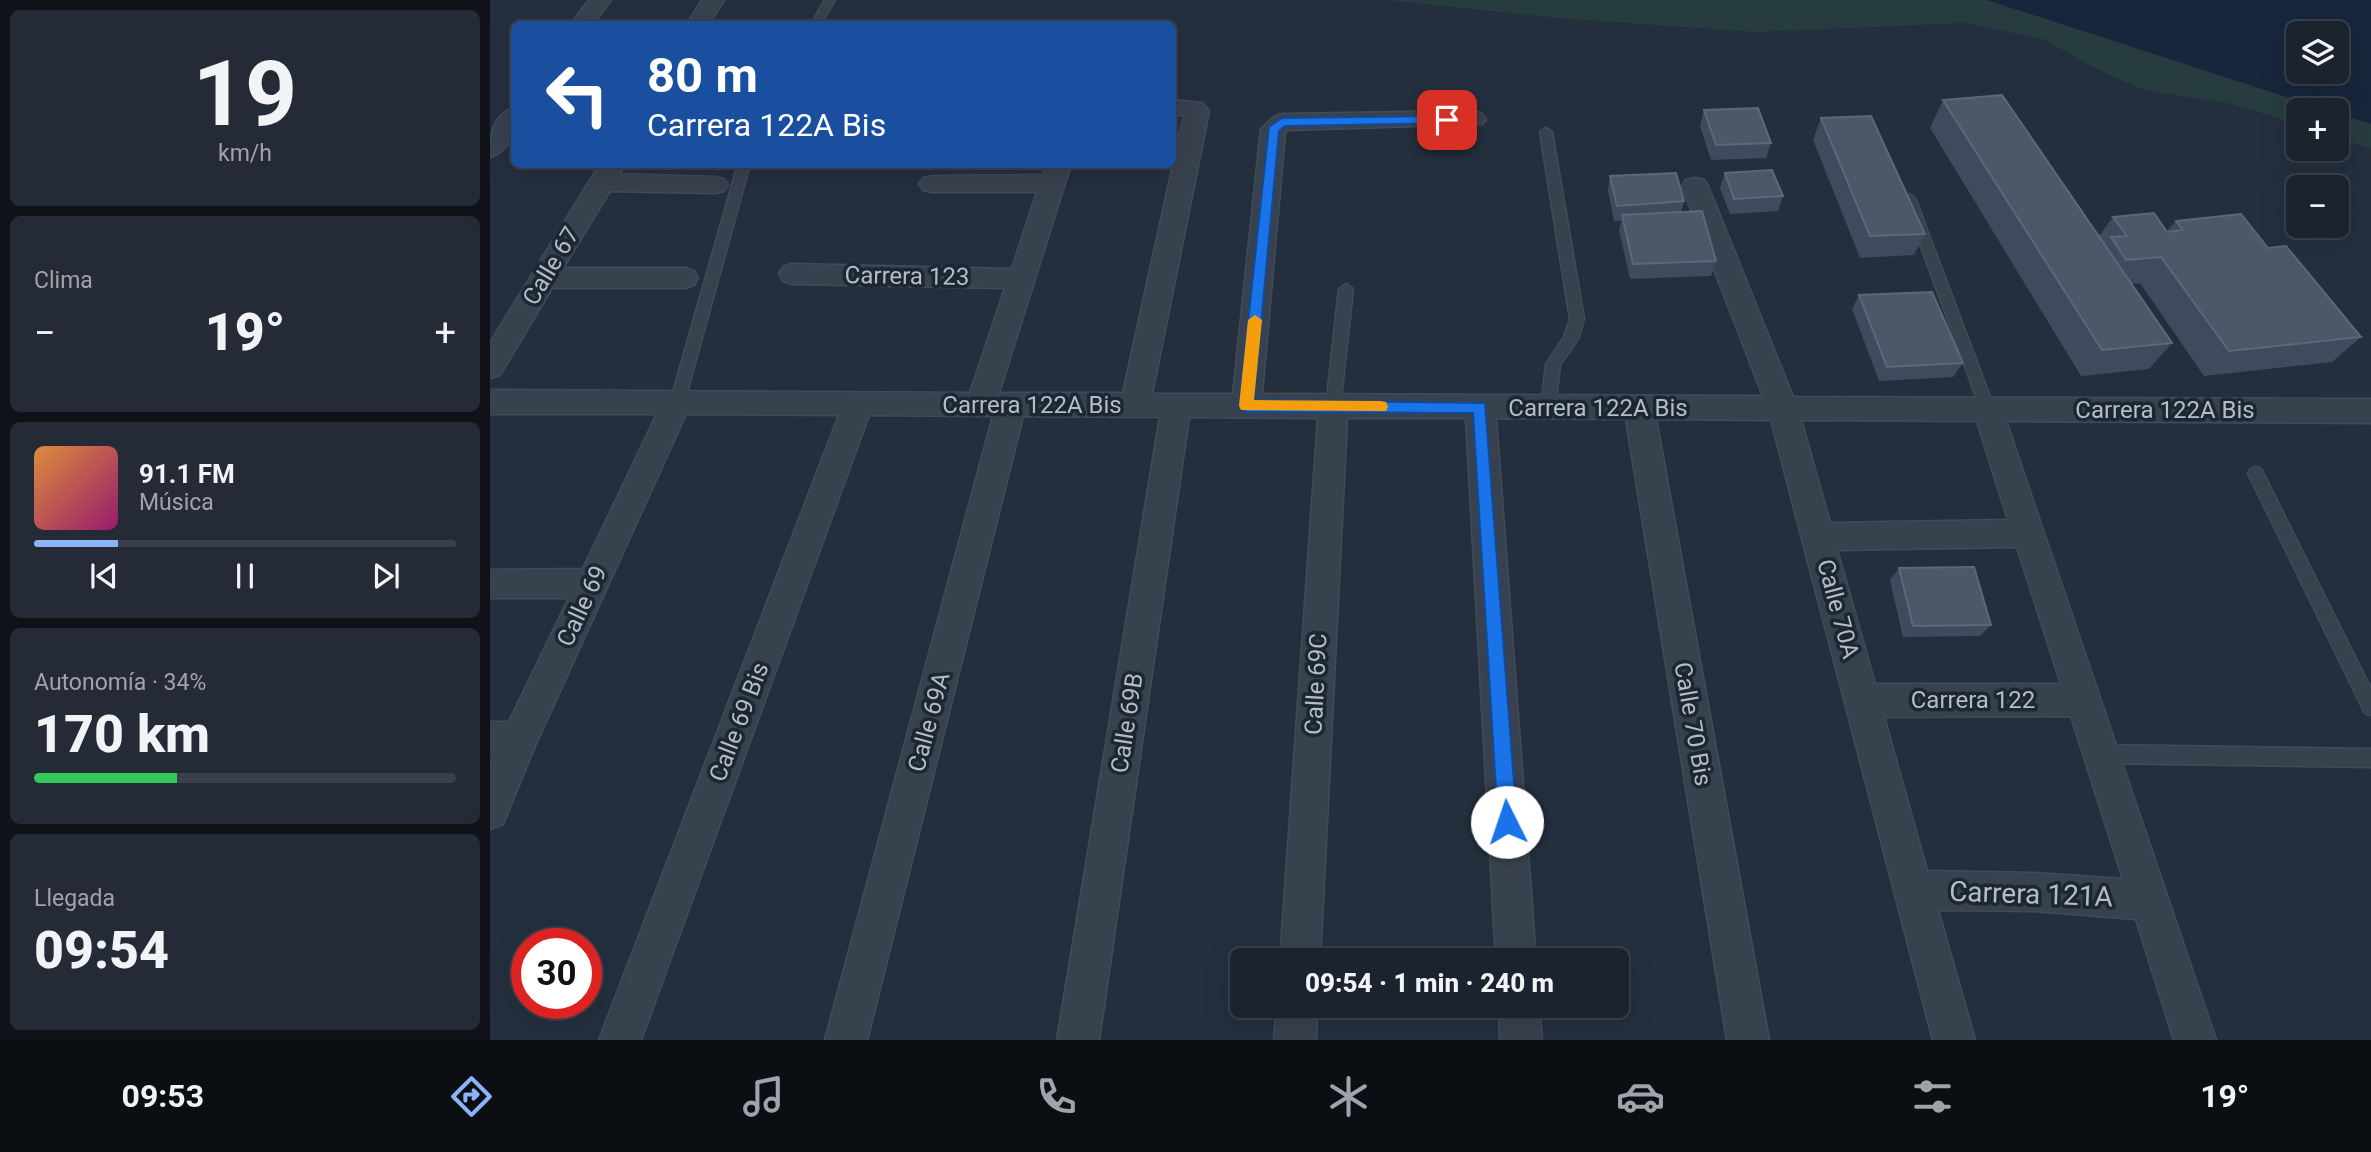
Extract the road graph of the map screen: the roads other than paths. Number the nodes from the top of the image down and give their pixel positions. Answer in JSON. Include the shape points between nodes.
{"nodes":[{"id":1,"x":600,"y":0,"type":"edge"},
{"id":2,"x":713,"y":0,"type":"edge"},
{"id":3,"x":830,"y":0,"type":"edge"},
{"id":4,"x":584,"y":21,"type":"edge"},
{"id":5,"x":700,"y":21,"type":"edge"},
{"id":6,"x":818,"y":21,"type":"edge"},
{"id":7,"x":1184,"y":108,"type":"edge"},
{"id":8,"x":511,"y":120,"type":"edge"},
{"id":9,"x":1474,"y":120,"type":"dead end"},
{"id":10,"x":1546,"y":131,"type":"dead end"},
{"id":11,"x":490,"y":149,"type":"edge"},
{"id":12,"x":743,"y":168,"type":"edge"},
{"id":13,"x":608,"y":173,"type":"edge"},
{"id":14,"x":1055,"y":174,"type":"edge"},
{"id":15,"x":932,"y":184,"type":"dead end"},
{"id":16,"x":715,"y":185,"type":"dead end"},
{"id":17,"x":1695,"y":186,"type":"dead end"},
{"id":18,"x":1909,"y":198,"type":"edge"},
{"id":19,"x":792,"y":274,"type":"dead end"},
{"id":20,"x":544,"y":278,"type":"junction"},
{"id":21,"x":685,"y":278,"type":"dead end"},
{"id":22,"x":1021,"y":279,"type":"junction"},
{"id":23,"x":1346,"y":289,"type":"dead end"},
{"id":24,"x":490,"y":367,"type":"edge"},
{"id":25,"x":490,"y":402,"type":"edge"},
{"id":26,"x":677,"y":403,"type":"junction"},
{"id":27,"x":858,"y":404,"type":"junction"},
{"id":28,"x":996,"y":405,"type":"junction"},
{"id":29,"x":1135,"y":405,"type":"junction"},
{"id":30,"x":1176,"y":406,"type":"junction"},
{"id":31,"x":1246,"y":406,"type":"junction"},
{"id":32,"x":1333,"y":407,"type":"junction"},
{"id":33,"x":1480,"y":407,"type":"junction"},
{"id":34,"x":1548,"y":407,"type":"junction"},
{"id":35,"x":1639,"y":408,"type":"junction"},
{"id":36,"x":1783,"y":408,"type":"junction"},
{"id":37,"x":1988,"y":410,"type":"junction"},
{"id":38,"x":2371,"y":411,"type":"edge"},
{"id":39,"x":2256,"y":473,"type":"dead end"},
{"id":40,"x":2028,"y":533,"type":"junction"},
{"id":41,"x":1819,"y":537,"type":"junction"},
{"id":42,"x":490,"y":583,"type":"edge"},
{"id":43,"x":593,"y":583,"type":"junction"},
{"id":44,"x":2083,"y":700,"type":"junction"},
{"id":45,"x":1863,"y":701,"type":"junction"},
{"id":46,"x":2371,"y":707,"type":"edge"},
{"id":47,"x":504,"y":740,"type":"edge"},
{"id":48,"x":2101,"y":754,"type":"junction"},
{"id":49,"x":2371,"y":758,"type":"edge"},
{"id":50,"x":490,"y":811,"type":"edge"},
{"id":51,"x":1914,"y":890,"type":"junction"},
{"id":52,"x":2148,"y":900,"type":"junction"},
{"id":53,"x":1301,"y":948,"type":"edge"},
{"id":54,"x":1515,"y":948,"type":"edge"},
{"id":55,"x":1297,"y":1018,"type":"edge"},
{"id":56,"x":1520,"y":1018,"type":"edge"},
{"id":57,"x":620,"y":1040,"type":"edge"},
{"id":58,"x":846,"y":1040,"type":"edge"},
{"id":59,"x":1078,"y":1040,"type":"edge"},
{"id":60,"x":1296,"y":1040,"type":"edge"},
{"id":61,"x":1521,"y":1040,"type":"edge"},
{"id":62,"x":1748,"y":1040,"type":"edge"},
{"id":63,"x":1954,"y":1040,"type":"edge"},
{"id":64,"x":2195,"y":1040,"type":"edge"}],
"edges":[{"from":1,"to":4,"type":"street"},
{"from":2,"to":5,"type":"street"},
{"from":3,"to":6,"type":"lane"},
{"from":7,"to":29,"type":"street","via":[[1197,111]]},
{"from":8,"to":11,"type":"street"},
{"from":9,"to":31,"type":"street","via":[[1282,122],[1273,129]]},
{"from":10,"to":34,"type":"lane","via":[[1577,319],[1571,339],[1553,363]]},
{"from":12,"to":26,"type":"lane"},
{"from":13,"to":16,"type":"street"},
{"from":13,"to":20,"type":"street","name":"Calle 67"},
{"from":14,"to":15,"type":"street"},
{"from":14,"to":22,"type":"street","name":"Calle 69A"},
{"from":17,"to":36,"type":"street","name":"Calle 70A"},
{"from":18,"to":37,"type":"lane"},
{"from":19,"to":22,"type":"street","name":"Carrera 123"},
{"from":20,"to":21,"type":"street"},
{"from":20,"to":24,"type":"street","name":"Calle 67"},
{"from":22,"to":28,"type":"street","name":"Calle 69A"},
{"from":23,"to":32,"type":"lane"},
{"from":25,"to":26,"type":"street","name":"Carrera 122A Bis"},
{"from":26,"to":27,"type":"street","name":"Carrera 122A Bis"},
{"from":26,"to":43,"type":"street","name":"Calle 69"},
{"from":27,"to":28,"type":"street","name":"Carrera 122A Bis"},
{"from":27,"to":57,"type":"street","name":"Calle 69 Bis"},
{"from":28,"to":29,"type":"street","name":"Carrera 122A Bis"},
{"from":28,"to":58,"type":"street","name":"Calle 69A"},
{"from":29,"to":30,"type":"street","name":"Carrera 122A Bis"},
{"from":30,"to":31,"type":"street","name":"Carrera 122A Bis"},
{"from":30,"to":59,"type":"street","name":"Calle 69B"},
{"from":31,"to":32,"type":"street","name":"Carrera 122A Bis"},
{"from":32,"to":33,"type":"street","name":"Carrera 122A Bis"},
{"from":32,"to":53,"type":"street","name":"Calle 69C"},
{"from":33,"to":34,"type":"street","name":"Carrera 122A Bis"},
{"from":33,"to":54,"type":"street"},
{"from":34,"to":35,"type":"street","name":"Carrera 122A Bis"},
{"from":35,"to":36,"type":"street","name":"Carrera 122A Bis"},
{"from":35,"to":62,"type":"street","name":"Calle 70 Bis"},
{"from":36,"to":37,"type":"street","name":"Carrera 122A Bis"},
{"from":36,"to":41,"type":"street","name":"Calle 70A"},
{"from":37,"to":38,"type":"street","name":"Carrera 122A Bis"},
{"from":37,"to":40,"type":"street"},
{"from":39,"to":46,"type":"lane"},
{"from":40,"to":41,"type":"street"},
{"from":40,"to":44,"type":"street"},
{"from":41,"to":45,"type":"street","name":"Calle 70A"},
{"from":42,"to":43,"type":"street"},
{"from":43,"to":47,"type":"street","name":"Calle 69"},
{"from":44,"to":45,"type":"street","name":"Carrera 122"},
{"from":44,"to":48,"type":"street"},
{"from":45,"to":51,"type":"street","name":"Calle 70A"},
{"from":47,"to":50,"type":"street","name":"Calle 69"},
{"from":48,"to":49,"type":"lane"},
{"from":48,"to":52,"type":"street"},
{"from":51,"to":52,"type":"street","name":"Carrera 121A"},
{"from":51,"to":63,"type":"street","name":"Calle 70A"},
{"from":52,"to":64,"type":"street"},
{"from":55,"to":60,"type":"street"},
{"from":56,"to":61,"type":"street"}]}
